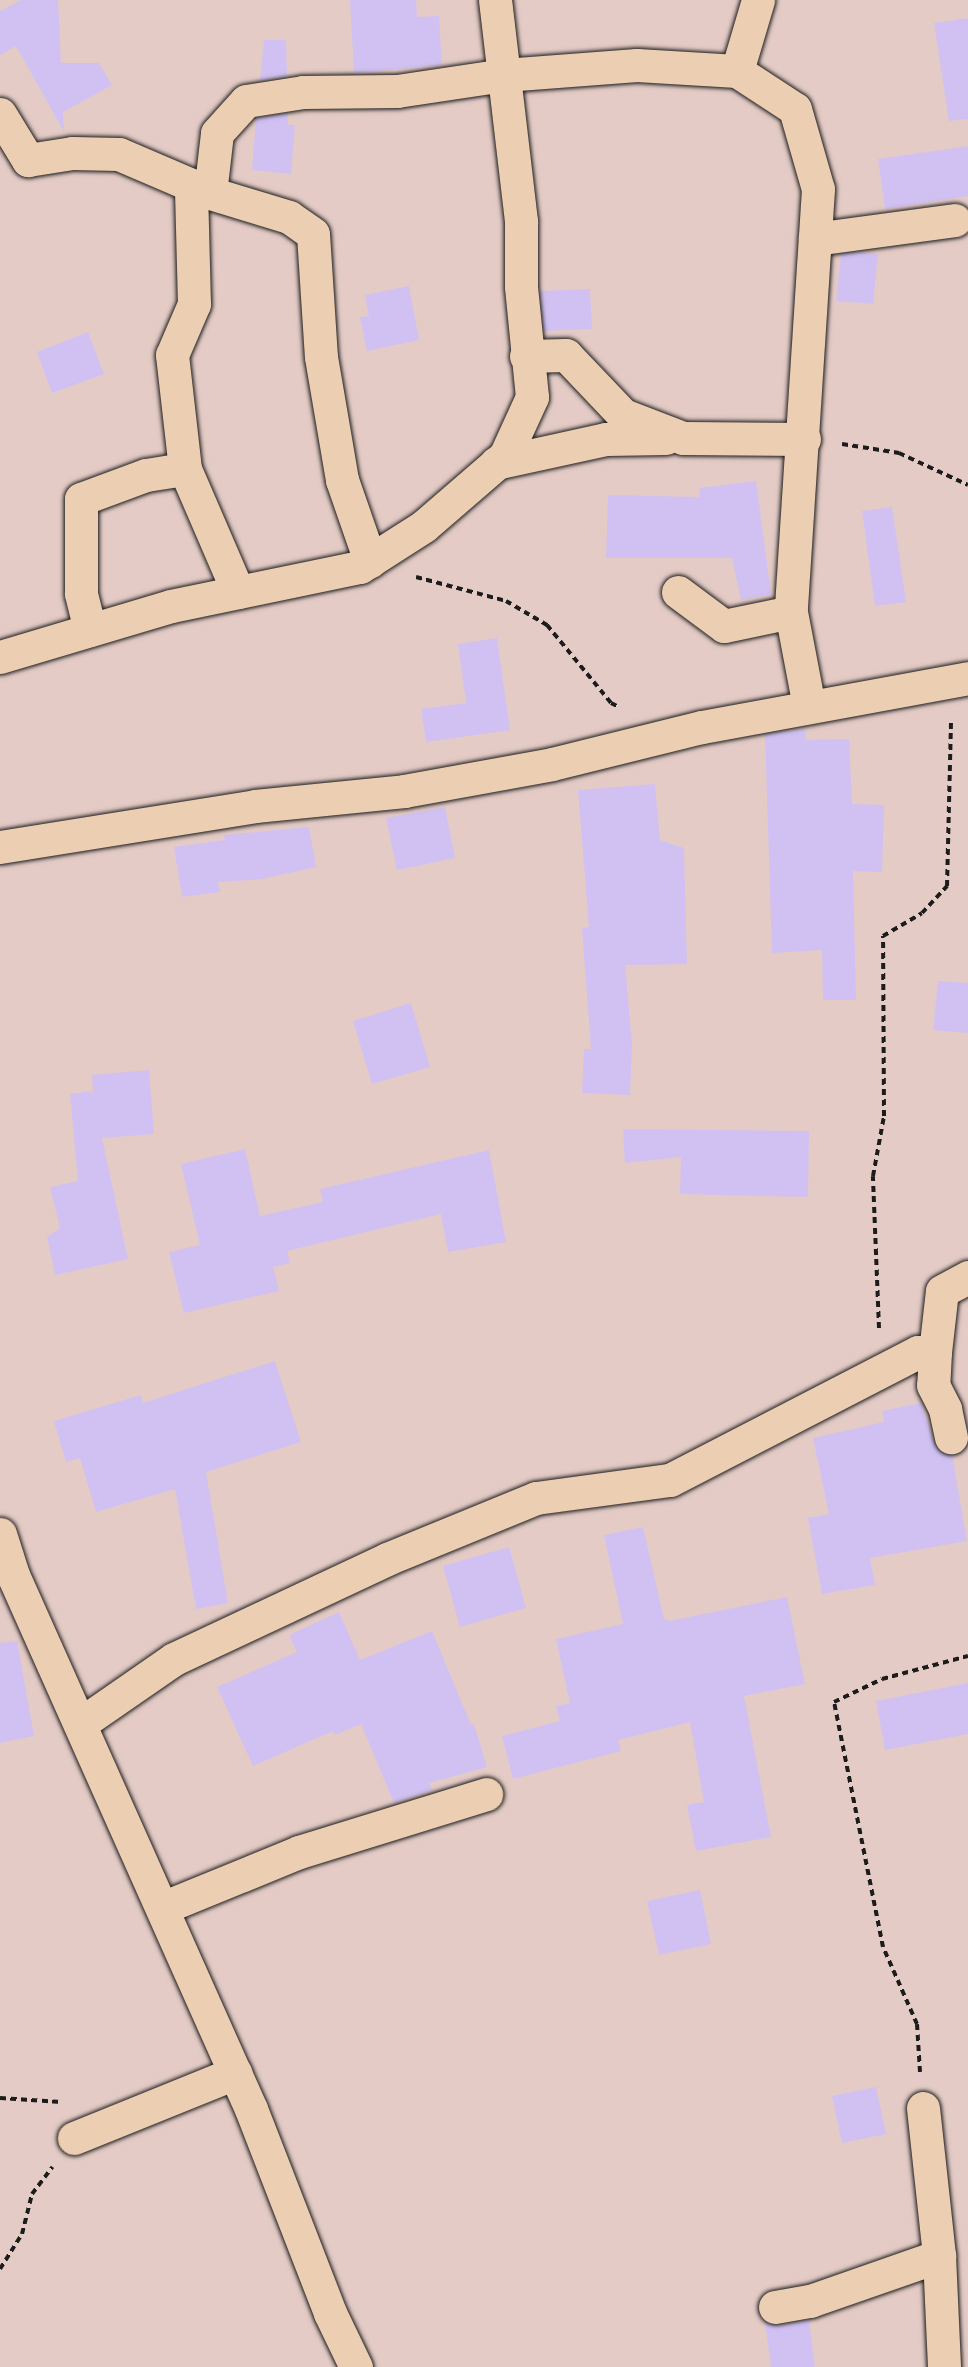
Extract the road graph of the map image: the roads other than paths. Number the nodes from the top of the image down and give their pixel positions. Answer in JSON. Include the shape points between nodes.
{"nodes":[{"id":1,"x":495,"y":0,"type":"edge"},
{"id":2,"x":758,"y":0,"type":"edge"},
{"id":3,"x":736,"y":71,"type":"junction"},
{"id":4,"x":504,"y":75,"type":"junction"},
{"id":5,"x":0,"y":114,"type":"edge"},
{"id":6,"x":200,"y":190,"type":"junction"},
{"id":7,"x":955,"y":220,"type":"dead end"},
{"id":8,"x":815,"y":239,"type":"junction"},
{"id":9,"x":526,"y":356,"type":"junction"},
{"id":10,"x":682,"y":438,"type":"junction"},
{"id":11,"x":804,"y":439,"type":"junction"},
{"id":12,"x":496,"y":463,"type":"junction"},
{"id":13,"x":185,"y":469,"type":"junction"},
{"id":14,"x":370,"y":561,"type":"junction"},
{"id":15,"x":238,"y":592,"type":"junction"},
{"id":16,"x":678,"y":592,"type":"dead end"},
{"id":17,"x":791,"y":612,"type":"junction"},
{"id":18,"x":90,"y":630,"type":"junction"},
{"id":19,"x":0,"y":657,"type":"edge"},
{"id":20,"x":960,"y":680,"type":"edge"},
{"id":21,"x":809,"y":706,"type":"junction"},
{"id":22,"x":0,"y":847,"type":"edge"},
{"id":23,"x":968,"y":1277,"type":"edge"},
{"id":24,"x":935,"y":1352,"type":"junction"},
{"id":25,"x":951,"y":1437,"type":"dead end"},
{"id":26,"x":0,"y":1534,"type":"edge"},
{"id":27,"x":80,"y":1724,"type":"junction"},
{"id":28,"x":486,"y":1794,"type":"dead end"},
{"id":29,"x":162,"y":1908,"type":"junction"},
{"id":30,"x":235,"y":2073,"type":"junction"},
{"id":31,"x":923,"y":2108,"type":"road end"},
{"id":32,"x":74,"y":2138,"type":"road end"},
{"id":33,"x":939,"y":2256,"type":"junction"},
{"id":34,"x":776,"y":2307,"type":"dead end"},
{"id":35,"x":356,"y":2367,"type":"edge"},
{"id":36,"x":944,"y":2367,"type":"edge"}],
"edges":[{"from":1,"to":4,"type":"street"},
{"from":2,"to":3,"type":"street"},
{"from":3,"to":4,"type":"street","via":[[637,65]]},
{"from":3,"to":8,"type":"street","via":[[795,109],[818,189]]},
{"from":4,"to":6,"type":"street","via":[[397,91],[303,92],[246,101],[217,133]]},
{"from":4,"to":9,"type":"street","via":[[520,221]]},
{"from":5,"to":6,"type":"street","via":[[28,160],[72,153],[119,154]]},
{"from":6,"to":13,"type":"street","via":[[194,304],[172,355]]},
{"from":6,"to":14,"type":"street","via":[[290,217],[313,234],[321,357],[340,469]]},
{"from":7,"to":8,"type":"street"},
{"from":8,"to":11,"type":"street"},
{"from":9,"to":10,"type":"street","via":[[566,355],[623,415]]},
{"from":9,"to":12,"type":"street","via":[[532,397],[505,456]]},
{"from":10,"to":11,"type":"street"},
{"from":10,"to":12,"type":"street","via":[[606,439]]},
{"from":11,"to":17,"type":"street"},
{"from":12,"to":14,"type":"street","via":[[424,526]]},
{"from":13,"to":15,"type":"street"},
{"from":13,"to":18,"type":"street","via":[[146,475],[81,499],[81,593]]},
{"from":14,"to":15,"type":"street","via":[[360,567]]},
{"from":15,"to":18,"type":"street","via":[[171,606]]},
{"from":16,"to":17,"type":"street","via":[[724,626]]},
{"from":17,"to":21,"type":"street"},
{"from":18,"to":19,"type":"street"},
{"from":20,"to":21,"type":"street"},
{"from":21,"to":22,"type":"street","via":[[552,764],[404,790],[255,806]]},
{"from":23,"to":24,"type":"street","via":[[942,1291]]},
{"from":24,"to":25,"type":"street","via":[[933,1385],[945,1409]]},
{"from":24,"to":27,"type":"street","via":[[918,1352],[670,1480],[536,1498],[387,1559],[174,1659]]},
{"from":26,"to":27,"type":"street","via":[[13,1575]]},
{"from":27,"to":29,"type":"street"},
{"from":28,"to":29,"type":"street","via":[[299,1852]]},
{"from":29,"to":30,"type":"street"},
{"from":30,"to":32,"type":"street"},
{"from":30,"to":35,"type":"street","via":[[330,2313]]},
{"from":31,"to":33,"type":"street"},
{"from":33,"to":34,"type":"street","via":[[810,2301]]},
{"from":33,"to":36,"type":"street"}]}
